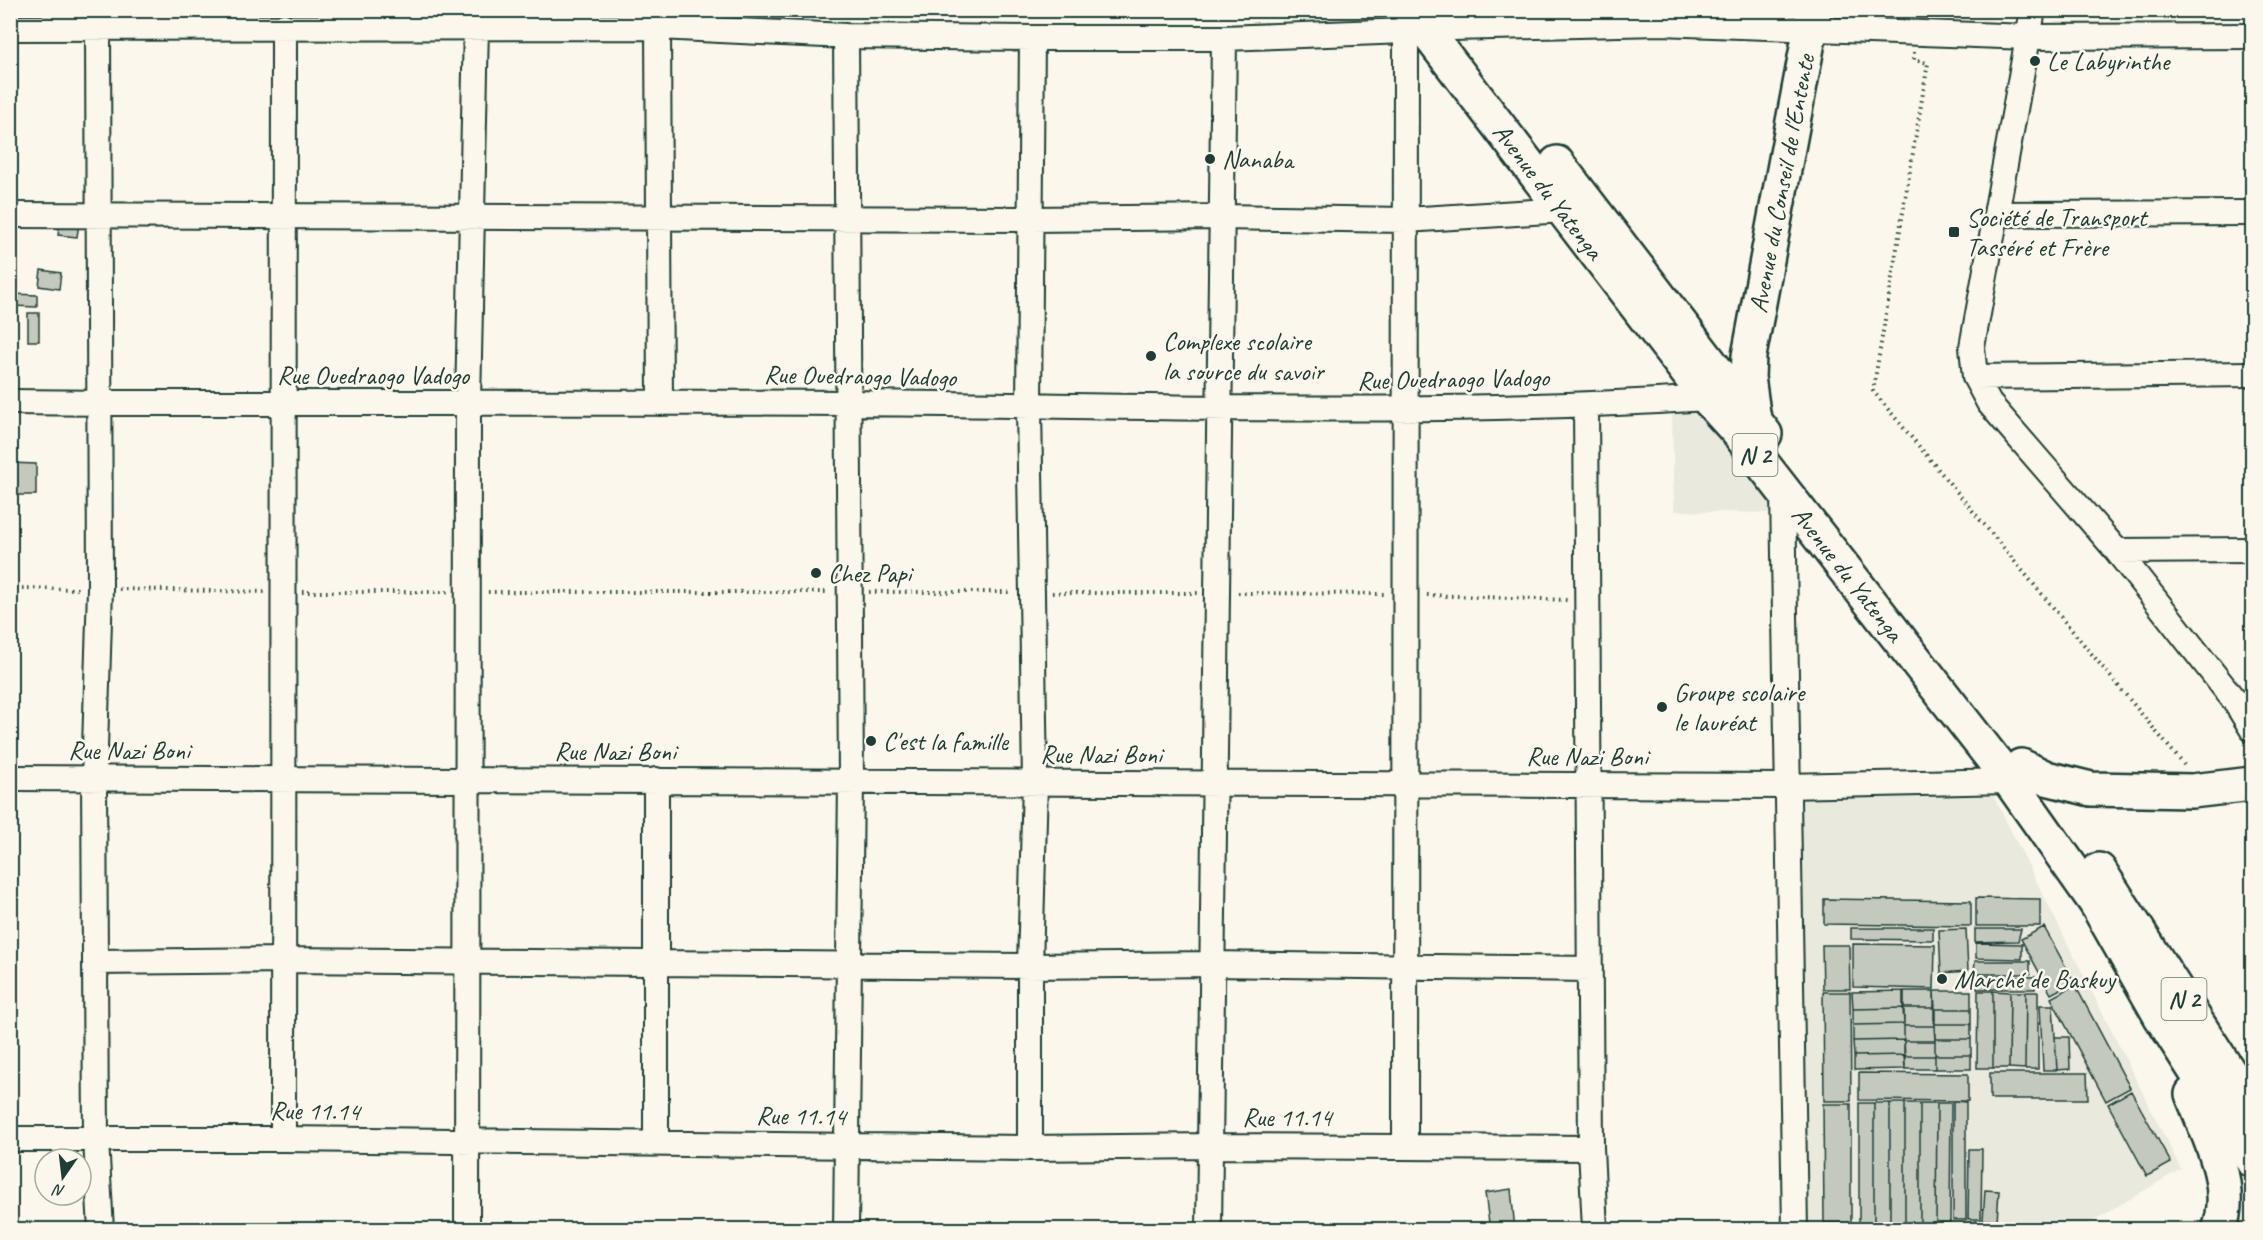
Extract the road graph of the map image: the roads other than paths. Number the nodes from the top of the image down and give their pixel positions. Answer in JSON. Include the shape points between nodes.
{"nodes":[{"id":1,"x":2033,"y":10,"type":"edge"},
{"id":2,"x":1659,"y":17,"type":"edge"},
{"id":3,"x":1812,"y":19,"type":"edge"},
{"id":4,"x":1426,"y":21,"type":"edge"},
{"id":5,"x":476,"y":25,"type":"junction"},
{"id":6,"x":284,"y":26,"type":"junction"},
{"id":7,"x":658,"y":27,"type":"junction"},
{"id":8,"x":10,"y":28,"type":"edge"},
{"id":9,"x":98,"y":29,"type":"junction"},
{"id":10,"x":846,"y":36,"type":"junction"},
{"id":11,"x":2253,"y":36,"type":"edge"},
{"id":12,"x":2028,"y":37,"type":"junction"},
{"id":13,"x":1032,"y":38,"type":"junction"},
{"id":14,"x":1224,"y":38,"type":"junction"},
{"id":15,"x":1564,"y":210,"type":"junction"},
{"id":16,"x":2253,"y":213,"type":"edge"},
{"id":17,"x":1996,"y":214,"type":"junction"},
{"id":18,"x":10,"y":215,"type":"edge"},
{"id":19,"x":99,"y":215,"type":"junction"},
{"id":20,"x":284,"y":216,"type":"junction"},
{"id":21,"x":472,"y":217,"type":"junction"},
{"id":22,"x":659,"y":217,"type":"junction"},
{"id":23,"x":1221,"y":217,"type":"junction"},
{"id":24,"x":849,"y":218,"type":"junction"},
{"id":25,"x":1032,"y":219,"type":"junction"},
{"id":26,"x":1406,"y":220,"type":"junction"},
{"id":27,"x":1749,"y":356,"type":"junction"},
{"id":28,"x":1712,"y":363,"type":"junction"},
{"id":29,"x":2253,"y":374,"type":"edge"},
{"id":30,"x":1975,"y":377,"type":"junction"},
{"id":31,"x":1707,"y":398,"type":"junction"},
{"id":32,"x":10,"y":402,"type":"edge"},
{"id":33,"x":660,"y":402,"type":"junction"},
{"id":34,"x":98,"y":403,"type":"junction"},
{"id":35,"x":468,"y":403,"type":"junction"},
{"id":36,"x":851,"y":403,"type":"junction"},
{"id":37,"x":283,"y":404,"type":"junction"},
{"id":38,"x":1586,"y":406,"type":"junction"},
{"id":39,"x":1029,"y":407,"type":"junction"},
{"id":40,"x":1219,"y":408,"type":"junction"},
{"id":41,"x":1405,"y":410,"type":"junction"},
{"id":42,"x":1754,"y":420,"type":"junction"},
{"id":43,"x":1783,"y":492,"type":"junction"},
{"id":44,"x":2253,"y":550,"type":"edge"},
{"id":45,"x":2117,"y":551,"type":"junction"},
{"id":46,"x":2253,"y":729,"type":"edge"},
{"id":47,"x":2016,"y":773,"type":"junction"},
{"id":48,"x":10,"y":778,"type":"edge"},
{"id":49,"x":94,"y":779,"type":"junction"},
{"id":50,"x":281,"y":779,"type":"junction"},
{"id":51,"x":468,"y":780,"type":"junction"},
{"id":52,"x":656,"y":780,"type":"junction"},
{"id":53,"x":851,"y":780,"type":"junction"},
{"id":54,"x":1035,"y":782,"type":"junction"},
{"id":55,"x":1215,"y":783,"type":"junction"},
{"id":56,"x":1405,"y":784,"type":"junction"},
{"id":57,"x":2253,"y":784,"type":"edge"},
{"id":58,"x":1589,"y":785,"type":"junction"},
{"id":59,"x":1786,"y":786,"type":"junction"},
{"id":60,"x":2192,"y":791,"type":"junction"},
{"id":61,"x":2253,"y":796,"type":"edge"},
{"id":62,"x":282,"y":960,"type":"junction"},
{"id":63,"x":95,"y":962,"type":"junction"},
{"id":64,"x":467,"y":962,"type":"junction"},
{"id":65,"x":657,"y":962,"type":"junction"},
{"id":66,"x":1212,"y":964,"type":"junction"},
{"id":67,"x":849,"y":965,"type":"junction"},
{"id":68,"x":1030,"y":966,"type":"junction"},
{"id":69,"x":1405,"y":966,"type":"junction"},
{"id":70,"x":1590,"y":969,"type":"junction"},
{"id":71,"x":2162,"y":1017,"type":"junction"},
{"id":72,"x":2253,"y":1108,"type":"edge"},
{"id":73,"x":10,"y":1139,"type":"edge"},
{"id":74,"x":283,"y":1139,"type":"junction"},
{"id":75,"x":96,"y":1140,"type":"junction"},
{"id":76,"x":467,"y":1142,"type":"junction"},
{"id":77,"x":656,"y":1142,"type":"junction"},
{"id":78,"x":846,"y":1145,"type":"junction"},
{"id":79,"x":1210,"y":1146,"type":"junction"},
{"id":80,"x":1404,"y":1146,"type":"junction"},
{"id":81,"x":1029,"y":1148,"type":"junction"},
{"id":82,"x":1591,"y":1148,"type":"junction"},
{"id":83,"x":2249,"y":1157,"type":"edge"},
{"id":84,"x":101,"y":1230,"type":"edge"},
{"id":85,"x":466,"y":1230,"type":"edge"},
{"id":86,"x":846,"y":1230,"type":"edge"},
{"id":87,"x":1209,"y":1230,"type":"edge"},
{"id":88,"x":1594,"y":1230,"type":"edge"},
{"id":89,"x":1795,"y":1230,"type":"edge"},
{"id":90,"x":2219,"y":1230,"type":"edge"}],
"edges":[{"from":1,"to":12,"type":"street"},
{"from":2,"to":3,"type":"street"},
{"from":2,"to":4,"type":"street"},
{"from":3,"to":12,"type":"street"},
{"from":3,"to":27,"type":"main road","name":"Avenue du Conseil de l'Entente"},
{"from":4,"to":14,"type":"street"},
{"from":4,"to":15,"type":"main road","name":"Avenue du Yatenga","number":"N 2"},
{"from":4,"to":26,"type":"street"},
{"from":4,"to":28,"type":"main road","name":"Avenue du Yatenga","number":"N 2"},
{"from":5,"to":6,"type":"street"},
{"from":5,"to":7,"type":"street"},
{"from":5,"to":21,"type":"street"},
{"from":6,"to":9,"type":"street"},
{"from":6,"to":20,"type":"street"},
{"from":7,"to":10,"type":"street"},
{"from":7,"to":22,"type":"street"},
{"from":8,"to":9,"type":"street"},
{"from":9,"to":19,"type":"street"},
{"from":10,"to":13,"type":"street"},
{"from":10,"to":24,"type":"street"},
{"from":11,"to":12,"type":"street"},
{"from":12,"to":17,"type":"street"},
{"from":13,"to":14,"type":"street"},
{"from":13,"to":25,"type":"street"},
{"from":14,"to":23,"type":"street"},
{"from":15,"to":26,"type":"street"},
{"from":15,"to":31,"type":"main road","name":"Avenue du Yatenga","number":"N 2"},
{"from":16,"to":17,"type":"street"},
{"from":17,"to":30,"type":"street","via":[[1972,347]]},
{"from":18,"to":19,"type":"street"},
{"from":19,"to":20,"type":"street"},
{"from":19,"to":34,"type":"street"},
{"from":20,"to":21,"type":"street"},
{"from":20,"to":37,"type":"street"},
{"from":21,"to":22,"type":"street"},
{"from":21,"to":35,"type":"street"},
{"from":22,"to":24,"type":"street"},
{"from":22,"to":33,"type":"street"},
{"from":23,"to":25,"type":"street"},
{"from":23,"to":26,"type":"street"},
{"from":23,"to":40,"type":"street"},
{"from":24,"to":25,"type":"street"},
{"from":24,"to":36,"type":"street"},
{"from":25,"to":39,"type":"street"},
{"from":26,"to":41,"type":"street"},
{"from":27,"to":28,"type":"main road","via":[[1742,368],[1733,371]]},
{"from":27,"to":42,"type":"main road","name":"Avenue du Conseil de l'Entente"},
{"from":28,"to":42,"type":"main road","name":"Avenue du Yatenga","number":"N 2"},
{"from":29,"to":30,"type":"street"},
{"from":30,"to":45,"type":"street","via":[[1989,404]]},
{"from":31,"to":38,"type":"street","name":"Rue Ouedraogo Vadogo"},
{"from":31,"to":43,"type":"main road","name":"Avenue du Yatenga","number":"N 2"},
{"from":32,"to":34,"type":"street","name":"Rue Ouedraogo Vadogo"},
{"from":33,"to":35,"type":"street","name":"Rue Ouedraogo Vadogo"},
{"from":33,"to":36,"type":"street","name":"Rue Ouedraogo Vadogo"},
{"from":34,"to":37,"type":"street","name":"Rue Ouedraogo Vadogo"},
{"from":34,"to":49,"type":"street","via":[[100,589]]},
{"from":35,"to":37,"type":"street","name":"Rue Ouedraogo Vadogo"},
{"from":35,"to":51,"type":"street"},
{"from":36,"to":39,"type":"street","name":"Rue Ouedraogo Vadogo"},
{"from":36,"to":53,"type":"street"},
{"from":37,"to":50,"type":"street"},
{"from":38,"to":41,"type":"street","name":"Rue Ouedraogo Vadogo"},
{"from":38,"to":58,"type":"street"},
{"from":39,"to":40,"type":"street","name":"Rue Ouedraogo Vadogo"},
{"from":39,"to":54,"type":"street"},
{"from":40,"to":41,"type":"street","name":"Rue Ouedraogo Vadogo"},
{"from":40,"to":55,"type":"street"},
{"from":41,"to":56,"type":"street"},
{"from":42,"to":47,"type":"main road","name":"Avenue du Yatenga","number":"N 2"},
{"from":43,"to":47,"type":"main road","name":"Avenue du Yatenga","number":"N 2"},
{"from":43,"to":59,"type":"street"},
{"from":44,"to":45,"type":"street"},
{"from":45,"to":46,"type":"street"},
{"from":47,"to":59,"type":"street","name":"Rue Nazi Boni"},
{"from":47,"to":60,"type":"main road","via":[[2091,789]]},
{"from":47,"to":71,"type":"main road","name":"Avenue du Yatenga","number":"N 2"},
{"from":47,"to":72,"type":"main road","name":"Avenue du Yatenga","number":"N 2","via":[[2115,891]]},
{"from":48,"to":49,"type":"street","name":"Rue Nazi Boni"},
{"from":49,"to":50,"type":"street","name":"Rue Nazi Boni"},
{"from":49,"to":63,"type":"street"},
{"from":50,"to":51,"type":"street","name":"Rue Nazi Boni"},
{"from":50,"to":62,"type":"street"},
{"from":51,"to":52,"type":"street","name":"Rue Nazi Boni"},
{"from":51,"to":64,"type":"street"},
{"from":52,"to":53,"type":"street","name":"Rue Nazi Boni"},
{"from":52,"to":65,"type":"street"},
{"from":53,"to":54,"type":"street","name":"Rue Nazi Boni"},
{"from":53,"to":67,"type":"street"},
{"from":54,"to":55,"type":"street","name":"Rue Nazi Boni"},
{"from":54,"to":68,"type":"street"},
{"from":55,"to":56,"type":"street","name":"Rue Nazi Boni"},
{"from":55,"to":66,"type":"street"},
{"from":56,"to":58,"type":"street","name":"Rue Nazi Boni"},
{"from":56,"to":69,"type":"street"},
{"from":57,"to":60,"type":"main road"},
{"from":58,"to":59,"type":"street","name":"Rue Nazi Boni"},
{"from":58,"to":70,"type":"street"},
{"from":59,"to":89,"type":"street"},
{"from":60,"to":61,"type":"main road"},
{"from":62,"to":63,"type":"street"},
{"from":62,"to":64,"type":"street"},
{"from":62,"to":74,"type":"street"},
{"from":63,"to":75,"type":"street"},
{"from":64,"to":65,"type":"street"},
{"from":64,"to":76,"type":"street"},
{"from":65,"to":67,"type":"street"},
{"from":65,"to":77,"type":"street"},
{"from":66,"to":68,"type":"street"},
{"from":66,"to":69,"type":"street"},
{"from":66,"to":79,"type":"street"},
{"from":67,"to":68,"type":"street"},
{"from":67,"to":78,"type":"street"},
{"from":68,"to":81,"type":"street"},
{"from":69,"to":70,"type":"street"},
{"from":69,"to":80,"type":"street"},
{"from":70,"to":82,"type":"street"},
{"from":71,"to":83,"type":"main road","name":"Avenue du Yatenga","number":"N 2"},
{"from":71,"to":90,"type":"main road","via":[[2223,1176],[2223,1219]]},
{"from":73,"to":75,"type":"street","name":"Rue 11.14"},
{"from":74,"to":75,"type":"street","name":"Rue 11.14"},
{"from":74,"to":76,"type":"street","name":"Rue 11.14"},
{"from":75,"to":84,"type":"street"},
{"from":76,"to":77,"type":"street","name":"Rue 11.14"},
{"from":76,"to":85,"type":"street"},
{"from":77,"to":78,"type":"street","name":"Rue 11.14"},
{"from":78,"to":81,"type":"street","name":"Rue 11.14"},
{"from":78,"to":86,"type":"street"},
{"from":79,"to":80,"type":"street","name":"Rue 11.14"},
{"from":79,"to":81,"type":"street","name":"Rue 11.14"},
{"from":79,"to":87,"type":"street"},
{"from":80,"to":82,"type":"street","name":"Rue 11.14"},
{"from":82,"to":88,"type":"street"}]}
